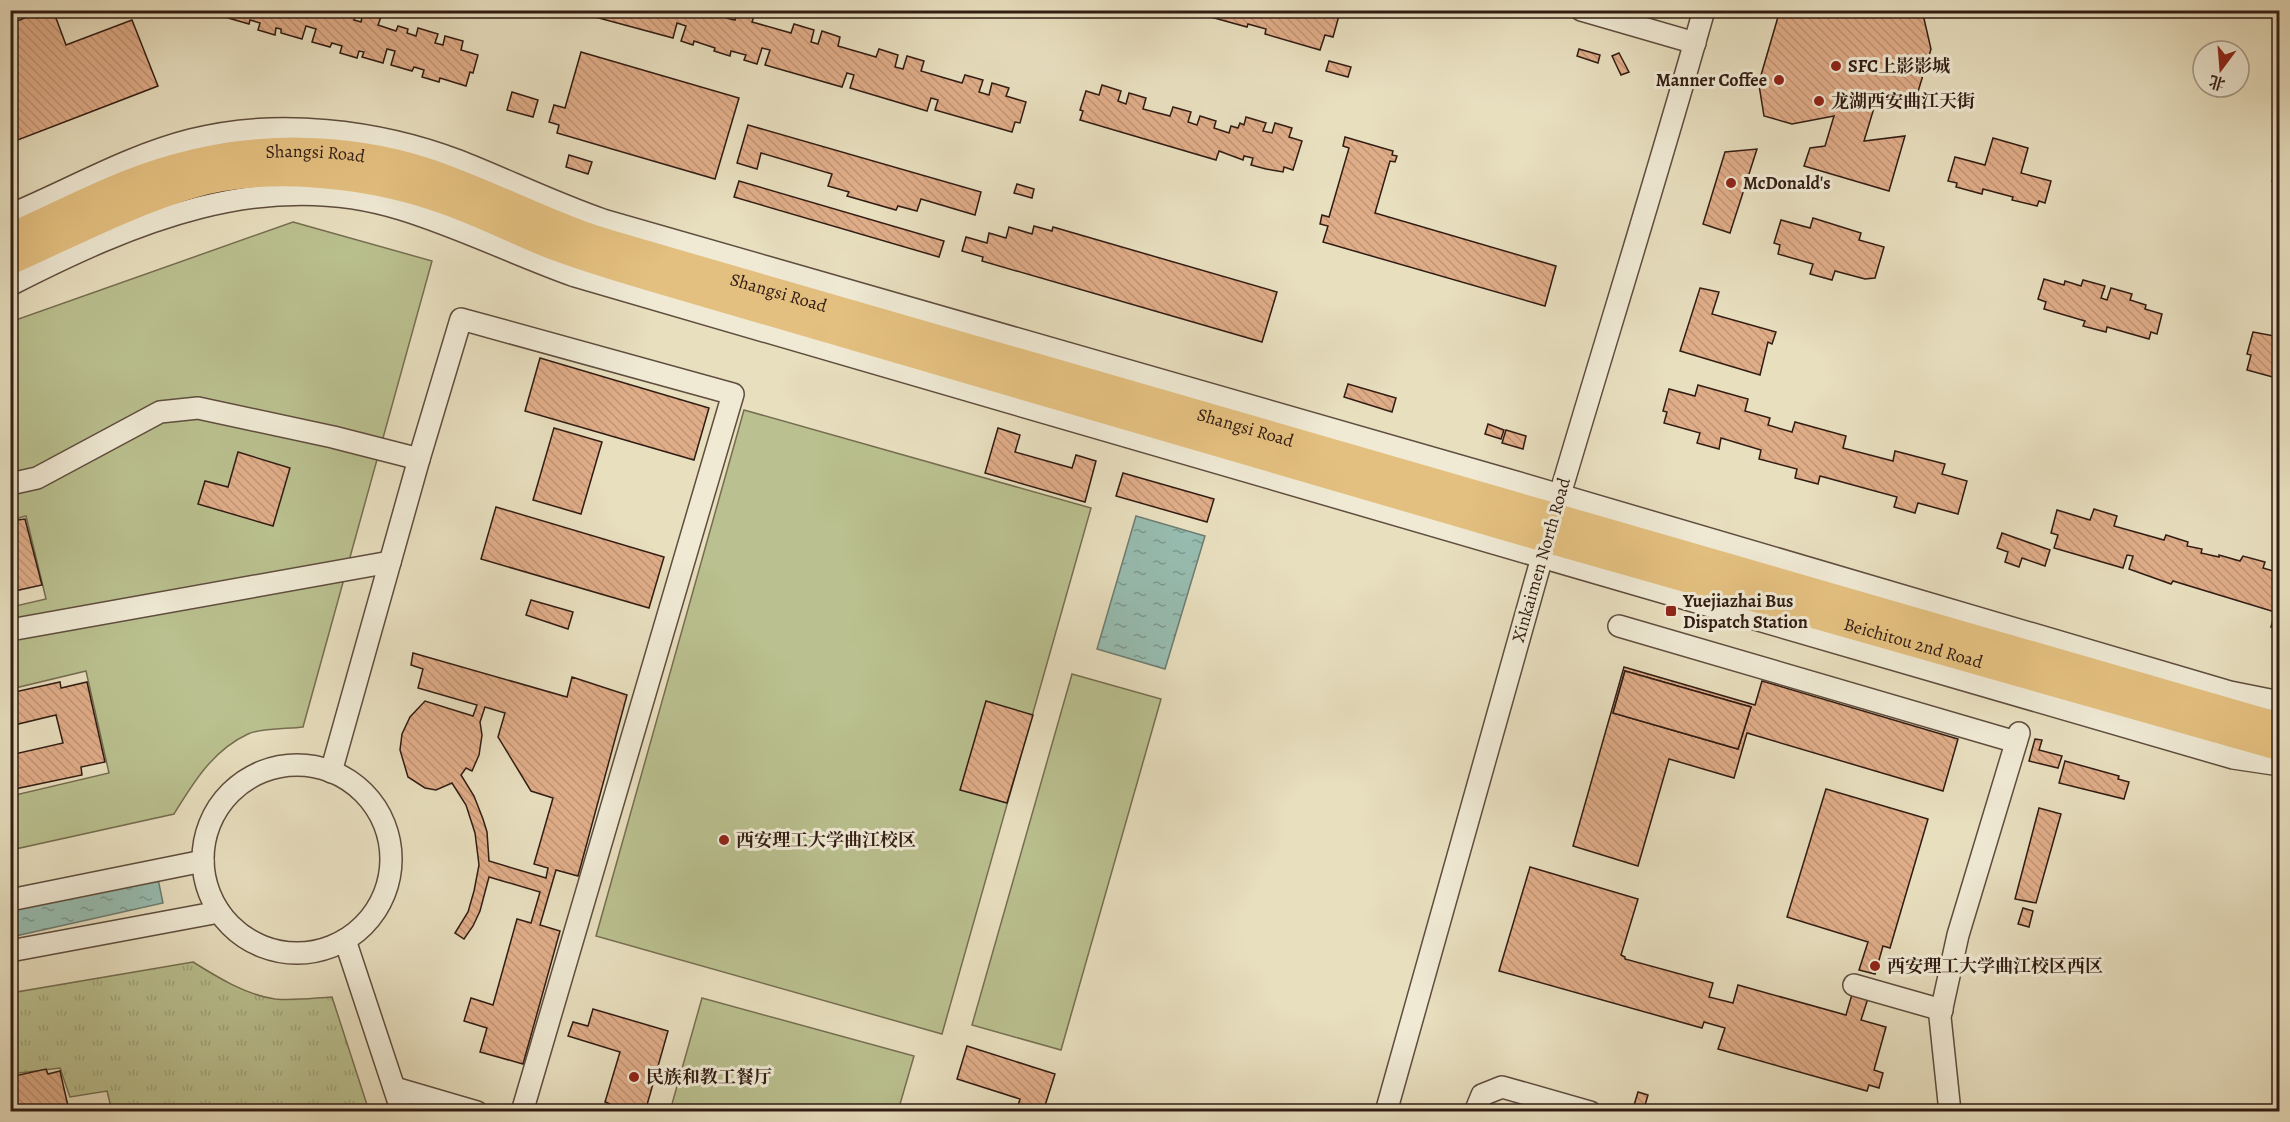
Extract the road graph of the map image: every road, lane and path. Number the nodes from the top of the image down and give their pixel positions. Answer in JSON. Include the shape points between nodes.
{"nodes":[{"id":1,"x":1581,"y":10,"type":"edge"},
{"id":2,"x":1704,"y":10,"type":"edge"},
{"id":3,"x":1695,"y":43,"type":"junction"},
{"id":4,"x":10,"y":215,"type":"edge"},
{"id":5,"x":10,"y":237,"type":"edge"},
{"id":6,"x":10,"y":261,"type":"edge"},
{"id":7,"x":10,"y":285,"type":"edge"},
{"id":8,"x":419,"y":459,"type":"junction"},
{"id":9,"x":10,"y":484,"type":"edge"},
{"id":10,"x":1550,"y":527,"type":"junction"},
{"id":11,"x":390,"y":562,"type":"junction"},
{"id":12,"x":1619,"y":626,"type":"dead end"},
{"id":13,"x":10,"y":630,"type":"edge"},
{"id":14,"x":2280,"y":702,"type":"edge"},
{"id":15,"x":2280,"y":725,"type":"edge"},
{"id":16,"x":2280,"y":747,"type":"edge"},
{"id":17,"x":2280,"y":765,"type":"edge"},
{"id":18,"x":331,"y":772,"type":"junction"},
{"id":19,"x":203,"y":861,"type":"junction"},
{"id":20,"x":10,"y":900,"type":"edge"},
{"id":21,"x":219,"y":912,"type":"junction"},
{"id":22,"x":345,"y":940,"type":"junction"},
{"id":23,"x":10,"y":951,"type":"edge"},
{"id":24,"x":1854,"y":985,"type":"dead end"},
{"id":25,"x":1942,"y":1010,"type":"junction"},
{"id":26,"x":395,"y":1088,"type":"junction"},
{"id":27,"x":402,"y":1112,"type":"edge"},
{"id":28,"x":477,"y":1112,"type":"edge"},
{"id":29,"x":522,"y":1112,"type":"edge"},
{"id":30,"x":1386,"y":1112,"type":"edge"},
{"id":31,"x":1475,"y":1112,"type":"edge"},
{"id":32,"x":1590,"y":1112,"type":"edge"},
{"id":33,"x":1950,"y":1112,"type":"edge"}],
"edges":[{"from":1,"to":3,"type":"street"},
{"from":2,"to":3,"type":"street","name":"Xinkaimen North Road"},
{"from":3,"to":10,"type":"street","name":"Xinkaimen North Road"},
{"from":4,"to":10,"type":"street","via":[[121,165],[191,140],[268,130],[345,132],[385,139],[458,161],[603,220]]},
{"from":5,"to":10,"type":"main road","name":"Shangsi Road","via":[[141,179],[205,160],[308,151],[381,160],[460,183],[575,232]]},
{"from":6,"to":10,"type":"main road","name":"Shangsi Road","via":[[142,202],[196,183],[292,173],[355,179],[439,198],[553,246],[610,265]]},
{"from":7,"to":10,"type":"street","via":[[135,227],[222,201],[300,194],[352,198],[399,208],[575,276]]},
{"from":8,"to":9,"type":"street","via":[[198,408],[160,412],[37,478]]},
{"from":8,"to":11,"type":"street"},
{"from":8,"to":29,"type":"street","via":[[461,319],[733,394]]},
{"from":10,"to":14,"type":"street"},
{"from":10,"to":15,"type":"main road","name":"Beichitou 2nd Road"},
{"from":10,"to":16,"type":"main road","name":"Beichitou 2nd Road"},
{"from":10,"to":17,"type":"street","via":[[2233,758]]},
{"from":10,"to":30,"type":"street","name":"Xinkaimen North Road"},
{"from":11,"to":13,"type":"street"},
{"from":11,"to":18,"type":"street"},
{"from":12,"to":25,"type":"street","via":[[2017,738],[1958,935]]},
{"from":18,"to":19,"type":"street","via":[[306,766],[279,766],[254,775],[233,790],[216,810],[206,834]]},
{"from":18,"to":22,"type":"street","via":[[357,787],[377,809],[389,837],[391,856],[384,896],[368,921]]},
{"from":19,"to":20,"type":"street"},
{"from":19,"to":21,"type":"street","via":[[207,887]]},
{"from":21,"to":22,"type":"street","via":[[238,933],[263,946],[291,953],[319,951]]},
{"from":21,"to":23,"type":"street"},
{"from":22,"to":26,"type":"street"},
{"from":24,"to":25,"type":"street"},
{"from":25,"to":33,"type":"street"},
{"from":26,"to":27,"type":"street"},
{"from":26,"to":28,"type":"street"},
{"from":31,"to":32,"type":"street","via":[[1482,1095],[1502,1087]]}]}
